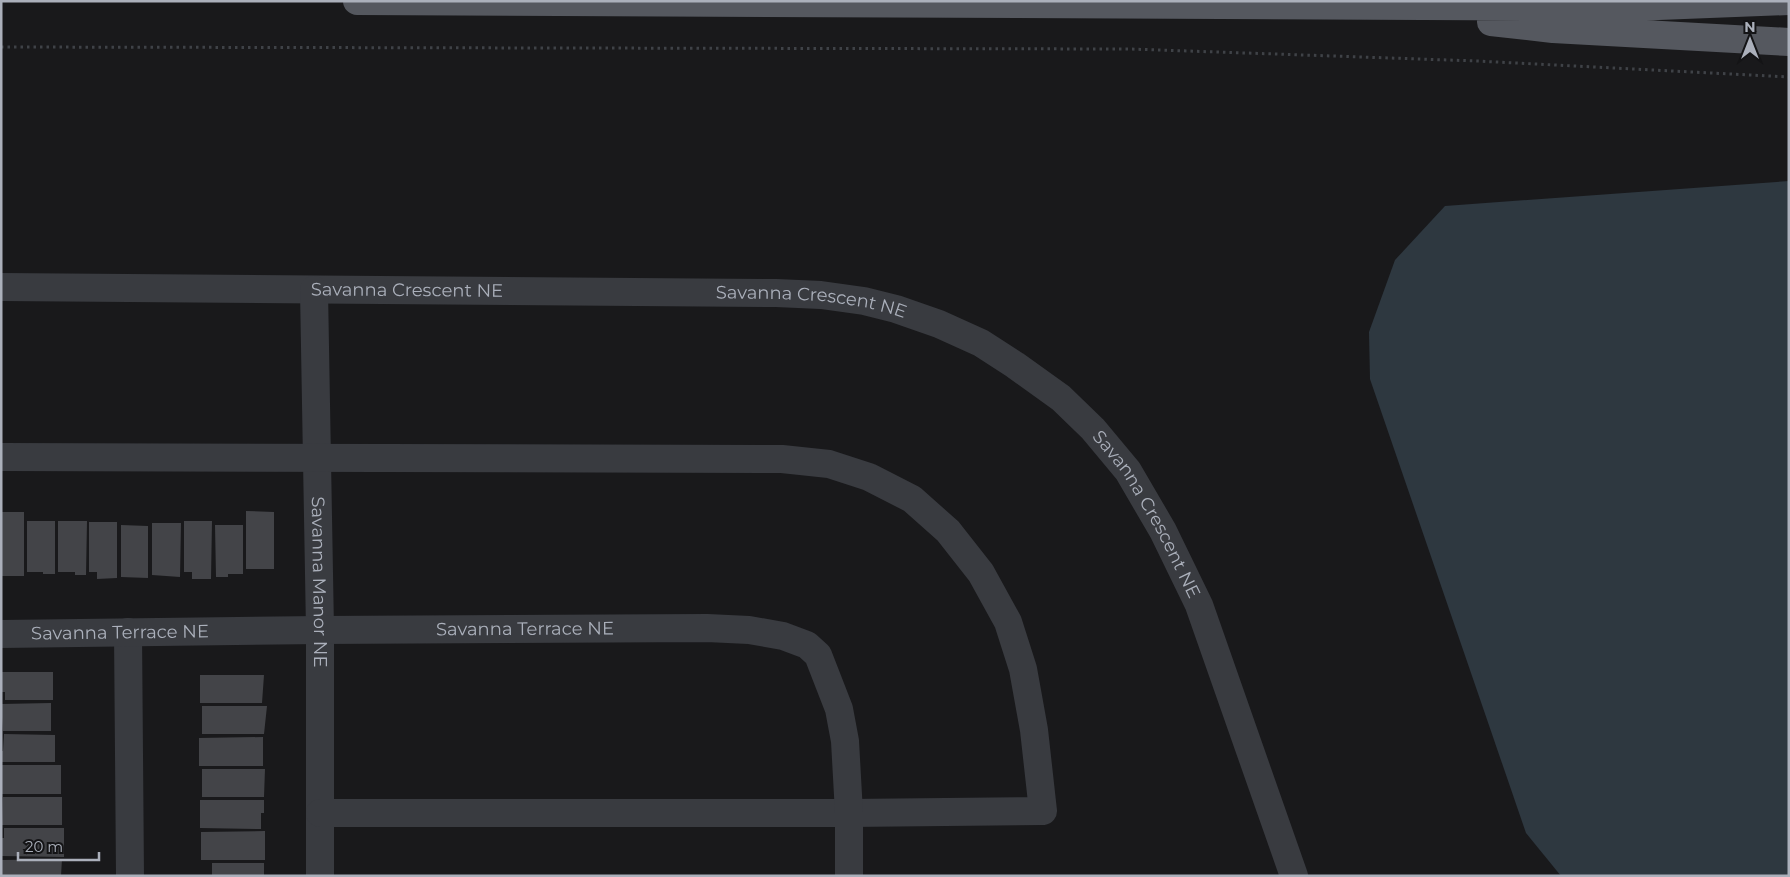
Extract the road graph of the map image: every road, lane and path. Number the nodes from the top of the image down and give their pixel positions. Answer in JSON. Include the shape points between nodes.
{"nodes":[{"id":1,"x":357,"y":1,"type":"edge"},
{"id":2,"x":1789,"y":1,"type":"edge"},
{"id":3,"x":1332,"y":6,"type":"junction"},
{"id":4,"x":1789,"y":42,"type":"edge"},
{"id":5,"x":1,"y":47,"type":"edge"},
{"id":6,"x":1789,"y":77,"type":"edge"},
{"id":7,"x":1,"y":287,"type":"edge"},
{"id":8,"x":314,"y":290,"type":"junction"},
{"id":9,"x":1,"y":456,"type":"edge"},
{"id":10,"x":316,"y":457,"type":"junction"},
{"id":11,"x":320,"y":630,"type":"junction"},
{"id":12,"x":128,"y":632,"type":"junction"},
{"id":13,"x":1,"y":634,"type":"edge"},
{"id":14,"x":320,"y":812,"type":"junction"},
{"id":15,"x":849,"y":813,"type":"junction"},
{"id":16,"x":130,"y":876,"type":"edge"},
{"id":17,"x":320,"y":876,"type":"edge"},
{"id":18,"x":849,"y":876,"type":"edge"},
{"id":19,"x":1294,"y":876,"type":"edge"}],
"edges":[{"from":1,"to":3,"type":"main road"},
{"from":2,"to":3,"type":"main road","via":[[1633,7]]},
{"from":3,"to":4,"type":"main road","via":[[1553,29]]},
{"from":5,"to":6,"type":"path","via":[[1120,48]]},
{"from":7,"to":8,"type":"street","name":"Savanna Crescent NE"},
{"from":8,"to":10,"type":"street","name":"Savanna Manor NE"},
{"from":8,"to":19,"type":"street","name":"Savanna Crescent NE","via":[[776,292],[821,295],[896,309],[981,343],[1061,398],[1093,429],[1128,471],[1163,530],[1199,605]]},
{"from":9,"to":10,"type":"street"},
{"from":10,"to":11,"type":"street","name":"Savanna Manor NE"},
{"from":10,"to":15,"type":"street","via":[[782,459],[830,464],[869,477],[912,499],[948,530],[982,573],[1008,622],[1023,670],[1043,811]]},
{"from":11,"to":12,"type":"street","name":"Savanna Terrace NE"},
{"from":11,"to":14,"type":"street","name":"Savanna Manor NE"},
{"from":11,"to":15,"type":"street","name":"Savanna Terrace NE","via":[[707,628],[783,636],[807,645],[818,656],[839,709]]},
{"from":12,"to":13,"type":"street","name":"Savanna Terrace NE"},
{"from":12,"to":16,"type":"street"},
{"from":14,"to":15,"type":"street"},
{"from":14,"to":17,"type":"street","name":"Savanna Manor NE"},
{"from":15,"to":18,"type":"street","name":"Savanna Terrace NE"}]}
